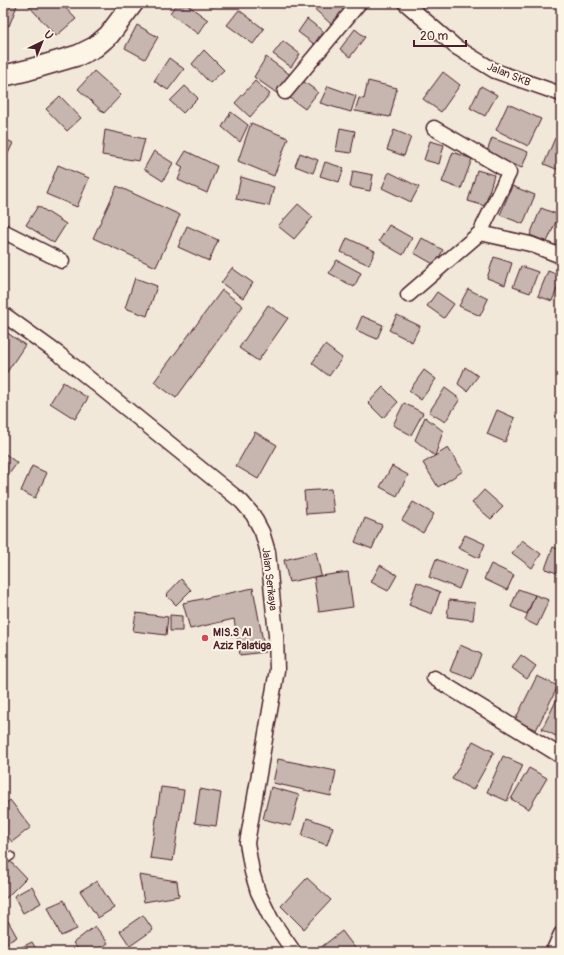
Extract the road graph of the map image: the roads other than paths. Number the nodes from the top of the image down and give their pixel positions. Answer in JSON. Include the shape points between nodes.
{"nodes":[{"id":1,"x":133,"y":3,"type":"edge"},
{"id":2,"x":359,"y":3,"type":"edge"},
{"id":3,"x":404,"y":3,"type":"edge"},
{"id":4,"x":3,"y":76,"type":"edge"},
{"id":5,"x":285,"y":92,"type":"dead end"},
{"id":6,"x":561,"y":94,"type":"edge"},
{"id":7,"x":434,"y":128,"type":"dead end"},
{"id":8,"x":3,"y":231,"type":"edge"},
{"id":9,"x":480,"y":233,"type":"junction"},
{"id":10,"x":561,"y":256,"type":"edge"},
{"id":11,"x":62,"y":261,"type":"dead end"},
{"id":12,"x":408,"y":295,"type":"dead end"},
{"id":13,"x":3,"y":314,"type":"edge"},
{"id":14,"x":434,"y":678,"type":"dead end"},
{"id":15,"x":561,"y":756,"type":"edge"},
{"id":16,"x":11,"y":856,"type":"dead end"},
{"id":17,"x":3,"y":861,"type":"edge"},
{"id":18,"x":561,"y":934,"type":"edge"},
{"id":19,"x":294,"y":952,"type":"edge"},
{"id":20,"x":553,"y":952,"type":"edge"}],
"edges":[{"from":1,"to":4,"type":"main road","via":[[109,35],[95,47],[79,55]]},
{"from":2,"to":5,"type":"street"},
{"from":3,"to":6,"type":"street","name":"Jalan SKB","via":[[456,47],[495,71]]},
{"from":7,"to":9,"type":"street","via":[[509,171]]},
{"from":8,"to":11,"type":"street"},
{"from":9,"to":10,"type":"street","via":[[530,244]]},
{"from":9,"to":12,"type":"street"},
{"from":13,"to":19,"type":"street","name":"Jalan Serikaya","via":[[60,355],[242,502],[262,532],[268,552],[277,670],[247,843],[258,892],[271,919]]},
{"from":14,"to":15,"type":"street"},
{"from":16,"to":17,"type":"lane"},
{"from":18,"to":20,"type":"street"}]}
